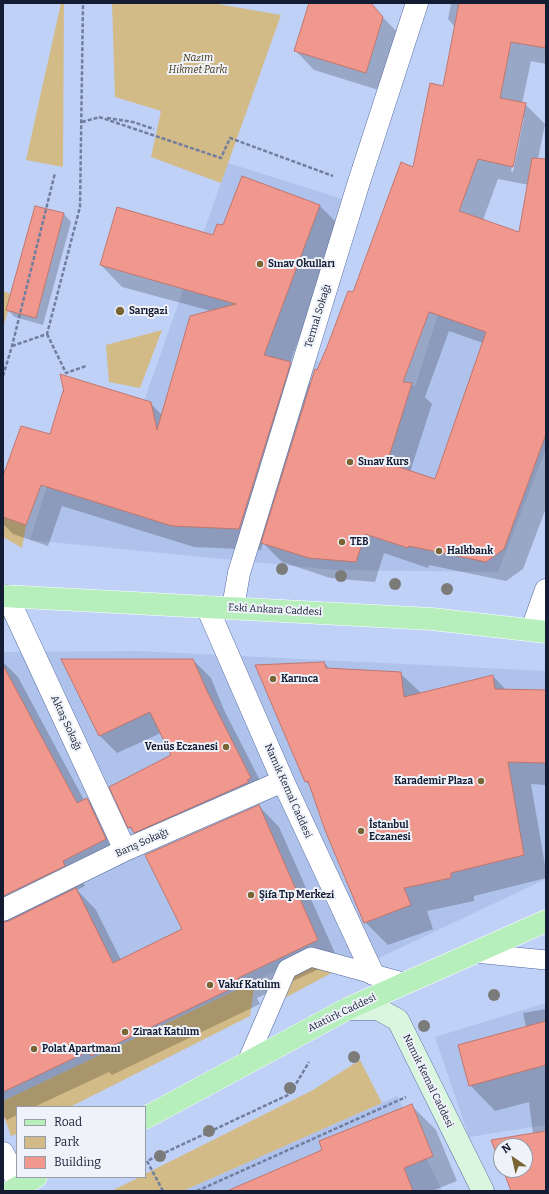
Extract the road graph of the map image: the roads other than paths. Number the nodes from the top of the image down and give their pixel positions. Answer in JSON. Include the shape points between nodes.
{"nodes":[{"id":1,"x":417,"y":3,"type":"edge"},
{"id":2,"x":546,"y":590,"type":"edge"},
{"id":3,"x":5,"y":596,"type":"edge"},
{"id":4,"x":207,"y":607,"type":"junction"},
{"id":5,"x":233,"y":608,"type":"junction"},
{"id":6,"x":539,"y":631,"type":"edge"},
{"id":7,"x":283,"y":781,"type":"junction"},
{"id":8,"x":125,"y":850,"type":"junction"},
{"id":9,"x":3,"y":910,"type":"edge"},
{"id":10,"x":546,"y":921,"type":"edge"},
{"id":11,"x":475,"y":953,"type":"junction"},
{"id":12,"x":546,"y":960,"type":"edge"},
{"id":13,"x":373,"y":974,"type":"junction"},
{"id":14,"x":406,"y":983,"type":"junction"},
{"id":15,"x":347,"y":1009,"type":"junction"},
{"id":16,"x":246,"y":1064,"type":"junction"},
{"id":17,"x":146,"y":1117,"type":"edge"},
{"id":18,"x":3,"y":1152,"type":"edge"},
{"id":19,"x":16,"y":1175,"type":"edge"},
{"id":20,"x":483,"y":1191,"type":"edge"}],
"edges":[{"from":1,"to":5,"type":"street","name":"Termal Sokağı","via":[[358,185],[239,573]]},
{"from":2,"to":6,"type":"street"},
{"from":3,"to":4,"type":"main road","name":"Eski Ankara Caddesi"},
{"from":3,"to":8,"type":"street","name":"Aktaş Sokağı"},
{"from":4,"to":5,"type":"main road","name":"Eski Ankara Caddesi"},
{"from":4,"to":7,"type":"street","name":"Namık Kemal Caddesi"},
{"from":5,"to":6,"type":"main road","name":"Eski Ankara Caddesi","via":[[432,619]]},
{"from":7,"to":8,"type":"street","name":"Barış Sokağı"},
{"from":7,"to":13,"type":"street","name":"Namık Kemal Caddesi"},
{"from":8,"to":9,"type":"street","name":"Barış Sokağı"},
{"from":10,"to":11,"type":"main road","name":"Atatürk Caddesi"},
{"from":11,"to":12,"type":"lane"},
{"from":11,"to":14,"type":"main road","name":"Atatürk Caddesi"},
{"from":13,"to":14,"type":"lane"},
{"from":13,"to":16,"type":"lane","via":[[311,957],[287,969]]},
{"from":14,"to":15,"type":"main road","name":"Atatürk Caddesi"},
{"from":15,"to":16,"type":"main road","name":"Atatürk Caddesi"},
{"from":15,"to":20,"type":"street","name":"Namık Kemal Caddesi","via":[[378,1009],[398,1020]]},
{"from":16,"to":17,"type":"main road","name":"Atatürk Caddesi"},
{"from":18,"to":19,"type":"street"}]}
